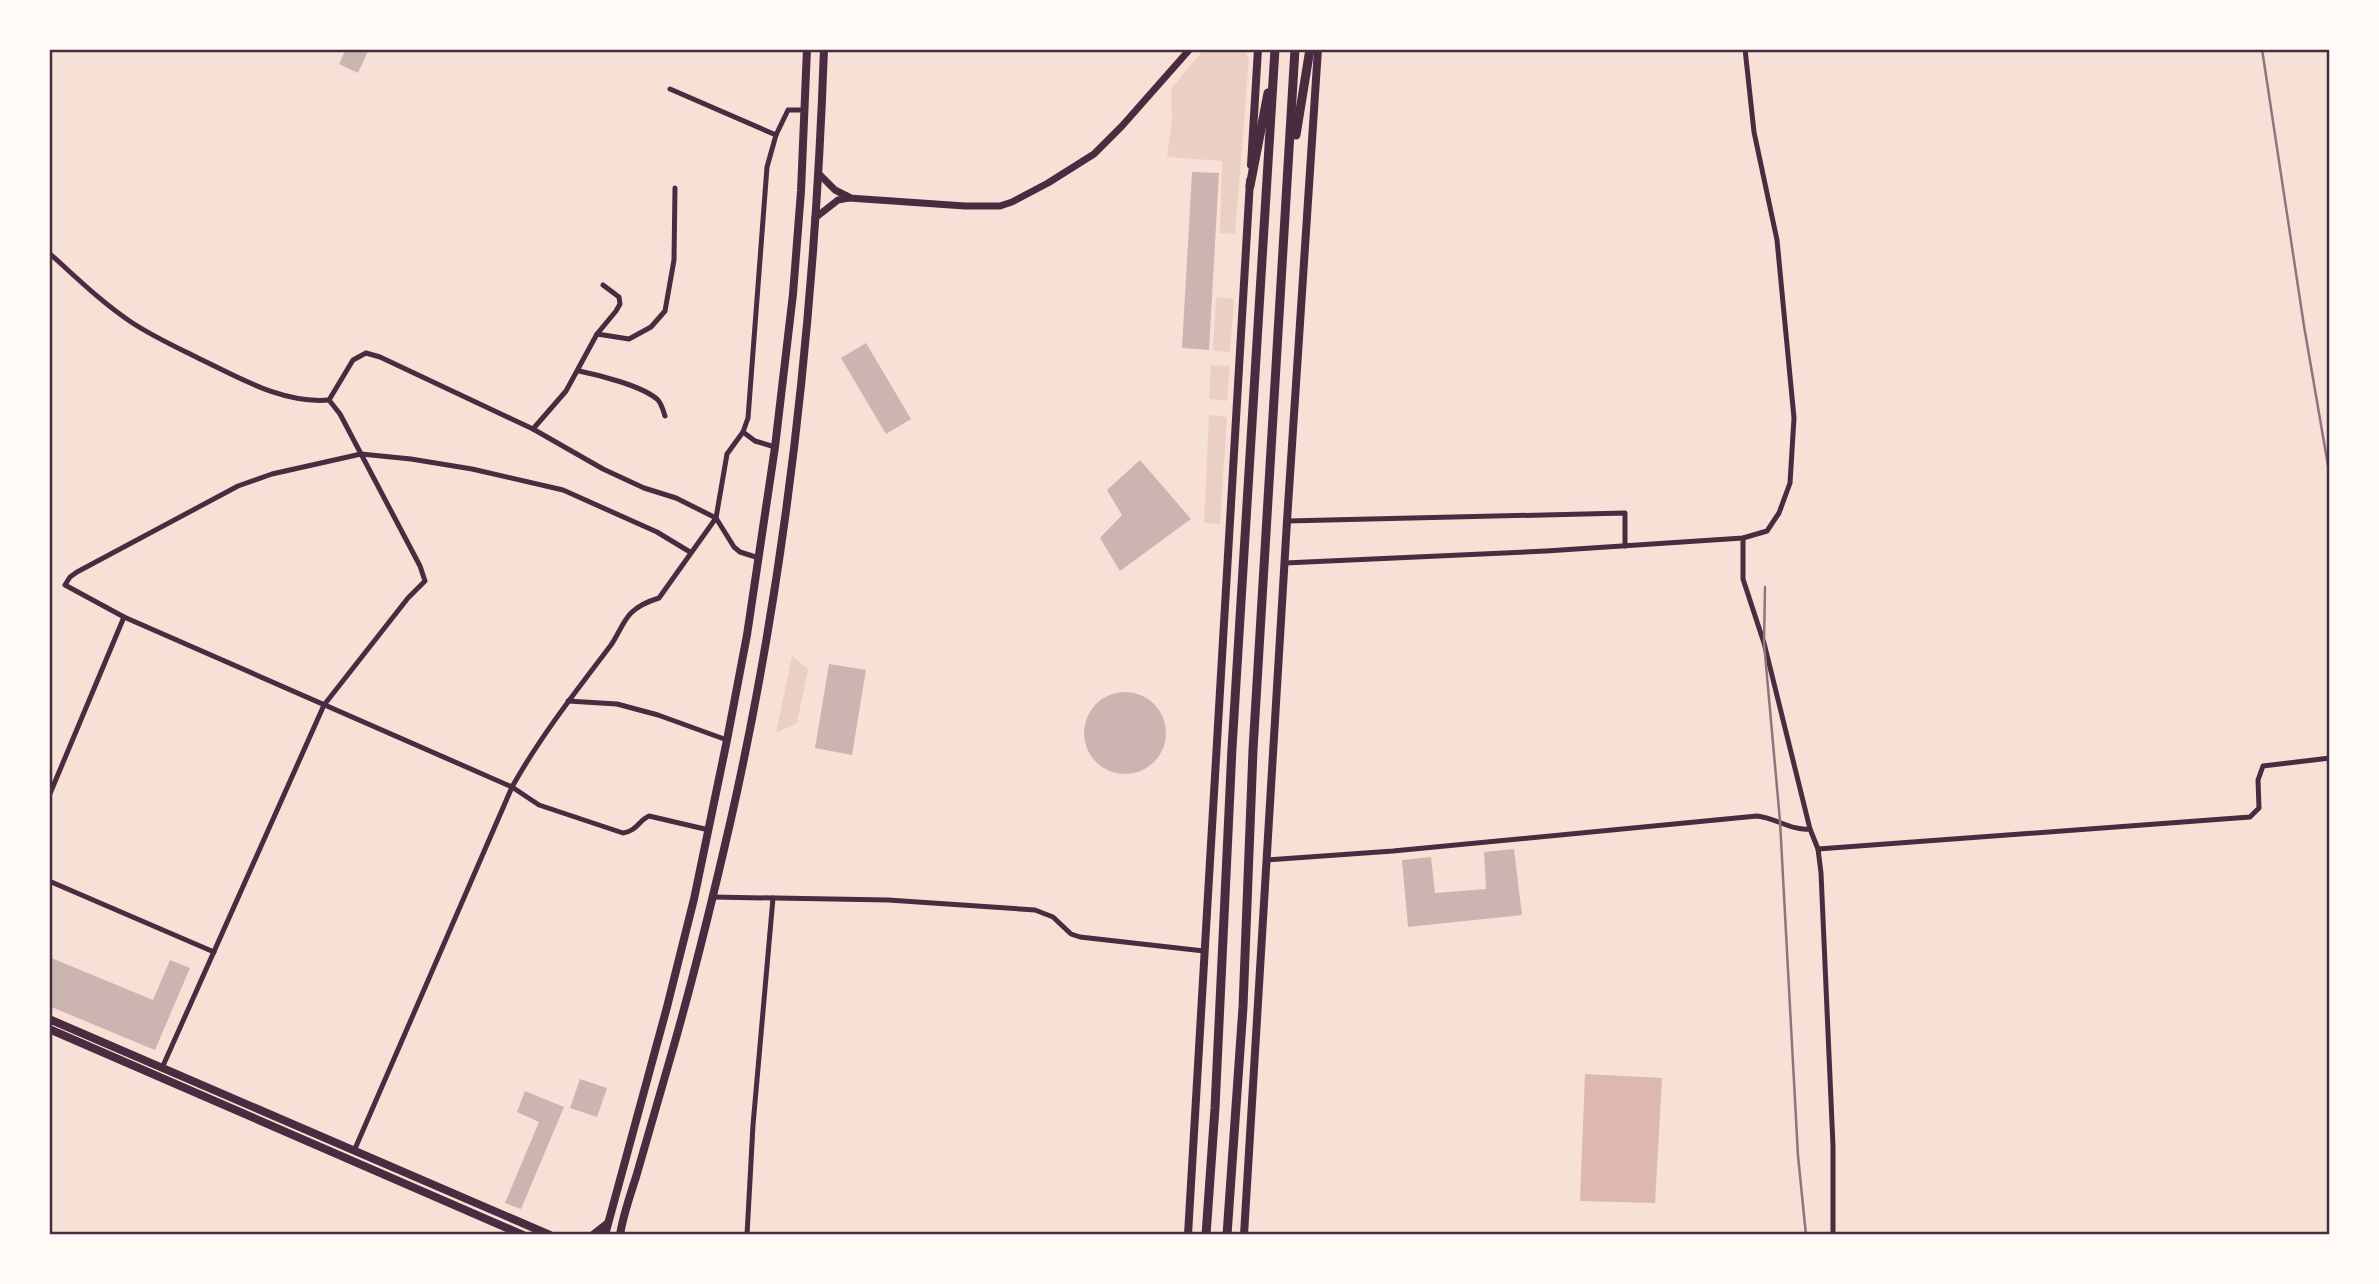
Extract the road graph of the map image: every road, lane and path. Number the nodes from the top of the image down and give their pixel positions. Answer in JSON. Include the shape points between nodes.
{"nodes":[{"id":1,"x":807,"y":49,"type":"edge"},
{"id":2,"x":824,"y":49,"type":"edge"},
{"id":3,"x":1191,"y":49,"type":"edge"},
{"id":4,"x":1252,"y":49,"type":"edge"},
{"id":5,"x":1258,"y":49,"type":"edge"},
{"id":6,"x":1295,"y":49,"type":"edge"},
{"id":7,"x":1310,"y":49,"type":"edge"},
{"id":8,"x":1318,"y":49,"type":"edge"},
{"id":9,"x":1745,"y":49,"type":"edge"},
{"id":10,"x":1275,"y":53,"type":"edge"},
{"id":11,"x":1256,"y":71,"type":"junction"},
{"id":12,"x":670,"y":89,"type":"dead end"},
{"id":13,"x":804,"y":110,"type":"junction"},
{"id":14,"x":776,"y":135,"type":"junction"},
{"id":15,"x":820,"y":175,"type":"junction"},
{"id":16,"x":1289,"y":178,"type":"junction"},
{"id":17,"x":1250,"y":187,"type":"junction"},
{"id":18,"x":675,"y":188,"type":"dead end"},
{"id":19,"x":849,"y":198,"type":"junction"},
{"id":20,"x":815,"y":218,"type":"junction"},
{"id":21,"x":49,"y":253,"type":"edge"},
{"id":22,"x":603,"y":285,"type":"dead end"},
{"id":23,"x":793,"y":294,"type":"junction"},
{"id":24,"x":810,"y":295,"type":"junction"},
{"id":25,"x":597,"y":334,"type":"junction"},
{"id":26,"x":579,"y":370,"type":"junction"},
{"id":27,"x":329,"y":400,"type":"junction"},
{"id":28,"x":665,"y":416,"type":"dead end"},
{"id":29,"x":533,"y":429,"type":"junction"},
{"id":30,"x":743,"y":432,"type":"junction"},
{"id":31,"x":775,"y":447,"type":"junction"},
{"id":32,"x":362,"y":454,"type":"junction"},
{"id":33,"x":716,"y":518,"type":"junction"},
{"id":34,"x":1287,"y":521,"type":"junction"},
{"id":35,"x":1743,"y":538,"type":"junction"},
{"id":36,"x":1625,"y":546,"type":"junction"},
{"id":37,"x":690,"y":552,"type":"junction"},
{"id":38,"x":759,"y":558,"type":"junction"},
{"id":39,"x":1285,"y":563,"type":"junction"},
{"id":40,"x":124,"y":617,"type":"junction"},
{"id":41,"x":568,"y":701,"type":"junction"},
{"id":42,"x":324,"y":705,"type":"junction"},
{"id":43,"x":727,"y":740,"type":"junction"},
{"id":44,"x":2330,"y":758,"type":"edge"},
{"id":45,"x":512,"y":788,"type":"junction"},
{"id":46,"x":49,"y":796,"type":"edge"},
{"id":47,"x":1810,"y":829,"type":"junction"},
{"id":48,"x":709,"y":830,"type":"junction"},
{"id":49,"x":1818,"y":849,"type":"junction"},
{"id":50,"x":1266,"y":860,"type":"junction"},
{"id":51,"x":49,"y":881,"type":"edge"},
{"id":52,"x":712,"y":897,"type":"junction"},
{"id":53,"x":773,"y":898,"type":"junction"},
{"id":54,"x":1204,"y":951,"type":"junction"},
{"id":55,"x":214,"y":952,"type":"junction"},
{"id":56,"x":667,"y":1007,"type":"junction"},
{"id":57,"x":684,"y":1012,"type":"junction"},
{"id":58,"x":49,"y":1018,"type":"edge"},
{"id":59,"x":49,"y":1029,"type":"edge"},
{"id":60,"x":161,"y":1072,"type":"junction"},
{"id":61,"x":354,"y":1151,"type":"junction"},
{"id":62,"x":607,"y":1224,"type":"junction"},
{"id":63,"x":523,"y":1235,"type":"edge"},
{"id":64,"x":550,"y":1235,"type":"edge"},
{"id":65,"x":593,"y":1235,"type":"edge"},
{"id":66,"x":605,"y":1235,"type":"edge"},
{"id":67,"x":620,"y":1235,"type":"edge"},
{"id":68,"x":747,"y":1235,"type":"edge"},
{"id":69,"x":1188,"y":1235,"type":"edge"},
{"id":70,"x":1206,"y":1235,"type":"edge"},
{"id":71,"x":1227,"y":1235,"type":"edge"},
{"id":72,"x":1244,"y":1235,"type":"edge"},
{"id":73,"x":1833,"y":1235,"type":"edge"}],
"edges":[{"from":1,"to":13,"type":"main road"},
{"from":2,"to":15,"type":"main road"},
{"from":3,"to":19,"type":"street","via":[[1094,154],[1012,202],[965,206]]},
{"from":4,"to":11,"type":"street"},
{"from":5,"to":11,"type":"main road"},
{"from":6,"to":16,"type":"highway"},
{"from":7,"to":16,"type":"highway"},
{"from":8,"to":34,"type":"main road"},
{"from":9,"to":35,"type":"street","via":[[1754,132],[1777,240],[1794,442],[1790,483],[1773,524],[1767,531]]},
{"from":10,"to":17,"type":"highway"},
{"from":10,"to":70,"type":"highway"},
{"from":11,"to":17,"type":"main road"},
{"from":12,"to":14,"type":"street"},
{"from":13,"to":14,"type":"street","via":[[788,110]]},
{"from":13,"to":23,"type":"main road"},
{"from":14,"to":30,"type":"street","via":[[767,167],[748,418]]},
{"from":15,"to":19,"type":"street"},
{"from":15,"to":20,"type":"main road"},
{"from":16,"to":71,"type":"highway"},
{"from":17,"to":54,"type":"main road"},
{"from":18,"to":25,"type":"street","via":[[674,260],[665,311],[651,327],[629,339]]},
{"from":19,"to":20,"type":"street","via":[[838,200]]},
{"from":20,"to":24,"type":"main road"},
{"from":21,"to":27,"type":"street","via":[[133,323],[186,352],[264,390]]},
{"from":22,"to":25,"type":"street","via":[[619,297],[620,304]]},
{"from":23,"to":24,"type":"main road"},
{"from":23,"to":31,"type":"main road"},
{"from":24,"to":52,"type":"main road","via":[[768,627]]},
{"from":25,"to":26,"type":"street"},
{"from":26,"to":28,"type":"street","via":[[649,395],[661,404]]},
{"from":26,"to":29,"type":"street"},
{"from":27,"to":29,"type":"street","via":[[353,360],[366,353]]},
{"from":27,"to":32,"type":"street"},
{"from":29,"to":33,"type":"street","via":[[603,469]]},
{"from":30,"to":31,"type":"street"},
{"from":30,"to":33,"type":"street","via":[[727,454]]},
{"from":31,"to":38,"type":"main road"},
{"from":32,"to":37,"type":"street","via":[[472,469],[563,490]]},
{"from":32,"to":40,"type":"street","via":[[238,486],[70,578],[65,585]]},
{"from":32,"to":42,"type":"street","via":[[425,581]]},
{"from":33,"to":37,"type":"street"},
{"from":33,"to":38,"type":"street","via":[[734,547]]},
{"from":34,"to":36,"type":"street","via":[[1625,513]]},
{"from":34,"to":39,"type":"main road"},
{"from":35,"to":36,"type":"street"},
{"from":35,"to":47,"type":"street","via":[[1744,579]]},
{"from":36,"to":39,"type":"street"},
{"from":37,"to":41,"type":"street","via":[[659,598],[630,613],[617,638]]},
{"from":38,"to":43,"type":"main road"},
{"from":39,"to":50,"type":"main road"},
{"from":40,"to":42,"type":"street"},
{"from":40,"to":46,"type":"street"},
{"from":41,"to":43,"type":"street","via":[[617,704]]},
{"from":41,"to":45,"type":"street"},
{"from":42,"to":45,"type":"street"},
{"from":42,"to":55,"type":"street"},
{"from":43,"to":48,"type":"main road"},
{"from":44,"to":49,"type":"street","via":[[2263,766],[2258,780],[2259,808],[2250,817]]},
{"from":45,"to":48,"type":"street","via":[[539,805],[623,833],[631,832],[649,816]]},
{"from":45,"to":61,"type":"street"},
{"from":47,"to":49,"type":"street"},
{"from":47,"to":50,"type":"street","via":[[1757,816]]},
{"from":48,"to":56,"type":"main road"},
{"from":49,"to":73,"type":"street"},
{"from":50,"to":72,"type":"main road"},
{"from":51,"to":55,"type":"street"},
{"from":52,"to":53,"type":"street"},
{"from":52,"to":57,"type":"main road"},
{"from":53,"to":54,"type":"street","via":[[1035,910],[1080,937]]},
{"from":53,"to":68,"type":"street"},
{"from":54,"to":69,"type":"main road"},
{"from":55,"to":60,"type":"street"},
{"from":56,"to":57,"type":"main road"},
{"from":56,"to":62,"type":"main road"},
{"from":57,"to":67,"type":"main road"},
{"from":58,"to":60,"type":"main road"},
{"from":59,"to":60,"type":"main road"},
{"from":60,"to":61,"type":"main road"},
{"from":60,"to":63,"type":"main road"},
{"from":61,"to":64,"type":"main road"},
{"from":62,"to":65,"type":"main road"},
{"from":62,"to":66,"type":"main road"}]}
